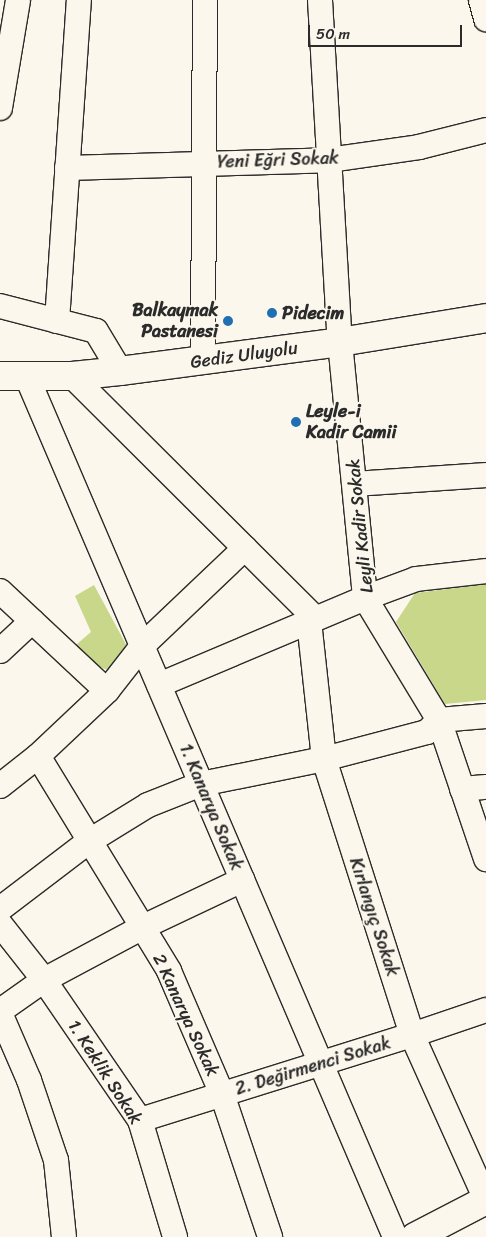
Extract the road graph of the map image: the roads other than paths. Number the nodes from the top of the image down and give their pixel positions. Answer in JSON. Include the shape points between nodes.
{"nodes":[{"id":1,"x":18,"y":0,"type":"edge"},
{"id":2,"x":79,"y":0,"type":"edge"},
{"id":3,"x":205,"y":0,"type":"edge"},
{"id":4,"x":320,"y":0,"type":"edge"},
{"id":5,"x":481,"y":0,"type":"edge"},
{"id":6,"x":486,"y":18,"type":"edge"},
{"id":7,"x":0,"y":108,"type":"edge"},
{"id":8,"x":486,"y":130,"type":"edge"},
{"id":9,"x":329,"y":160,"type":"junction"},
{"id":10,"x":204,"y":164,"type":"junction"},
{"id":11,"x":67,"y":168,"type":"junction"},
{"id":12,"x":0,"y":306,"type":"edge"},
{"id":13,"x":486,"y":318,"type":"edge"},
{"id":14,"x":57,"y":321,"type":"junction"},
{"id":15,"x":340,"y":342,"type":"junction"},
{"id":16,"x":203,"y":361,"type":"junction"},
{"id":17,"x":120,"y":371,"type":"junction"},
{"id":18,"x":0,"y":376,"type":"edge"},
{"id":19,"x":72,"y":376,"type":"junction"},
{"id":20,"x":27,"y":377,"type":"junction"},
{"id":21,"x":486,"y":475,"type":"edge"},
{"id":22,"x":355,"y":484,"type":"junction"},
{"id":23,"x":245,"y":548,"type":"junction"},
{"id":24,"x":486,"y":571,"type":"edge"},
{"id":25,"x":0,"y":591,"type":"edge"},
{"id":26,"x":365,"y":598,"type":"junction"},
{"id":27,"x":312,"y":620,"type":"junction"},
{"id":28,"x":32,"y":621,"type":"junction"},
{"id":29,"x":142,"y":646,"type":"junction"},
{"id":30,"x":0,"y":651,"type":"edge"},
{"id":31,"x":159,"y":685,"type":"junction"},
{"id":32,"x":107,"y":691,"type":"junction"},
{"id":33,"x":486,"y":716,"type":"edge"},
{"id":34,"x":438,"y":720,"type":"junction"},
{"id":35,"x":38,"y":756,"type":"junction"},
{"id":36,"x":324,"y":759,"type":"junction"},
{"id":37,"x":201,"y":784,"type":"junction"},
{"id":38,"x":0,"y":786,"type":"edge"},
{"id":39,"x":486,"y":787,"type":"edge"},
{"id":40,"x":462,"y":789,"type":"junction"},
{"id":41,"x":88,"y":842,"type":"junction"},
{"id":42,"x":486,"y":859,"type":"edge"},
{"id":43,"x":242,"y":880,"type":"junction"},
{"id":44,"x":0,"y":909,"type":"edge"},
{"id":45,"x":0,"y":924,"type":"edge"},
{"id":46,"x":143,"y":927,"type":"junction"},
{"id":47,"x":44,"y":980,"type":"junction"},
{"id":48,"x":486,"y":1010,"type":"edge"},
{"id":49,"x":0,"y":1012,"type":"edge"},
{"id":50,"x":412,"y":1035,"type":"junction"},
{"id":51,"x":321,"y":1064,"type":"junction"},
{"id":52,"x":222,"y":1094,"type":"junction"},
{"id":53,"x":140,"y":1120,"type":"junction"},
{"id":54,"x":486,"y":1200,"type":"edge"},
{"id":55,"x":64,"y":1237,"type":"edge"},
{"id":56,"x":175,"y":1237,"type":"edge"},
{"id":57,"x":270,"y":1237,"type":"edge"},
{"id":58,"x":395,"y":1237,"type":"edge"},
{"id":59,"x":415,"y":1237,"type":"edge"}],
"edges":[{"from":1,"to":7,"type":"street"},
{"from":2,"to":11,"type":"street"},
{"from":3,"to":10,"type":"street"},
{"from":4,"to":9,"type":"street","name":"Leyli Kadir Sokak"},
{"from":5,"to":6,"type":"street"},
{"from":8,"to":9,"type":"street","name":"Yeni Eğri Sokak","via":[[419,148]]},
{"from":9,"to":10,"type":"street","name":"Yeni Eğri Sokak"},
{"from":9,"to":15,"type":"street","name":"Leyli Kadir Sokak"},
{"from":10,"to":11,"type":"street","name":"Yeni Eğri Sokak"},
{"from":10,"to":16,"type":"street"},
{"from":11,"to":14,"type":"street"},
{"from":12,"to":14,"type":"street"},
{"from":13,"to":15,"type":"street","name":"Gediz Uluyolu"},
{"from":14,"to":17,"type":"street","via":[[96,331]]},
{"from":15,"to":16,"type":"street","name":"Gediz Uluyolu"},
{"from":15,"to":22,"type":"street","name":"Leyli Kadir Sokak"},
{"from":16,"to":17,"type":"street","name":"Gediz Uluyolu"},
{"from":17,"to":19,"type":"street","name":"Gediz Uluyolu"},
{"from":18,"to":20,"type":"street","name":"Gediz Uluyolu"},
{"from":19,"to":20,"type":"street","name":"Gediz Uluyolu"},
{"from":19,"to":23,"type":"street"},
{"from":20,"to":29,"type":"street","name":"1. Kanarya Sokak"},
{"from":21,"to":22,"type":"street"},
{"from":22,"to":26,"type":"street","name":"Leyli Kadir Sokak"},
{"from":23,"to":27,"type":"street"},
{"from":23,"to":29,"type":"street"},
{"from":24,"to":26,"type":"street","via":[[416,579]]},
{"from":25,"to":28,"type":"street"},
{"from":26,"to":27,"type":"street"},
{"from":26,"to":34,"type":"street","name":"Leyli Kadir Sokak"},
{"from":27,"to":31,"type":"street"},
{"from":27,"to":36,"type":"street","name":"Kırlangıç Sokak"},
{"from":28,"to":30,"type":"street"},
{"from":28,"to":32,"type":"street"},
{"from":29,"to":31,"type":"street","name":"1. Kanarya Sokak"},
{"from":29,"to":32,"type":"street"},
{"from":31,"to":37,"type":"street","name":"1. Kanarya Sokak"},
{"from":32,"to":35,"type":"street"},
{"from":33,"to":34,"type":"street"},
{"from":34,"to":36,"type":"street","via":[[427,732]]},
{"from":34,"to":40,"type":"street","name":"Leyli Kadir Sokak"},
{"from":35,"to":38,"type":"street"},
{"from":35,"to":41,"type":"street","name":"2 Kanarya Sokak"},
{"from":36,"to":37,"type":"street"},
{"from":36,"to":50,"type":"street","name":"Kırlangıç Sokak"},
{"from":37,"to":41,"type":"street","via":[[148,805]]},
{"from":37,"to":43,"type":"street","name":"1. Kanarya Sokak"},
{"from":39,"to":40,"type":"street"},
{"from":40,"to":42,"type":"street","name":"Leyli Kadir Sokak"},
{"from":41,"to":44,"type":"street"},
{"from":41,"to":46,"type":"street","name":"2 Kanarya Sokak"},
{"from":43,"to":46,"type":"street"},
{"from":43,"to":51,"type":"street","name":"1. Kanarya Sokak"},
{"from":45,"to":47,"type":"street","name":"1. Keklik Sokak"},
{"from":46,"to":47,"type":"street"},
{"from":46,"to":52,"type":"street","name":"2 Kanarya Sokak","via":[[169,971]]},
{"from":47,"to":49,"type":"street"},
{"from":47,"to":53,"type":"street","name":"1. Keklik Sokak"},
{"from":48,"to":50,"type":"street","name":"2. Değirmenci Sokak"},
{"from":49,"to":55,"type":"street","via":[[29,1080],[56,1160]]},
{"from":50,"to":51,"type":"street","name":"2. Değirmenci Sokak"},
{"from":50,"to":54,"type":"street","name":"Kırlangıç Sokak"},
{"from":51,"to":52,"type":"street","name":"2. Değirmenci Sokak"},
{"from":51,"to":58,"type":"street","name":"1. Kanarya Sokak"},
{"from":52,"to":53,"type":"street","name":"2. Değirmenci Sokak"},
{"from":52,"to":57,"type":"street","name":"2 Kanarya Sokak"},
{"from":53,"to":56,"type":"street","name":"1. Keklik Sokak"},
{"from":54,"to":59,"type":"street"}]}
